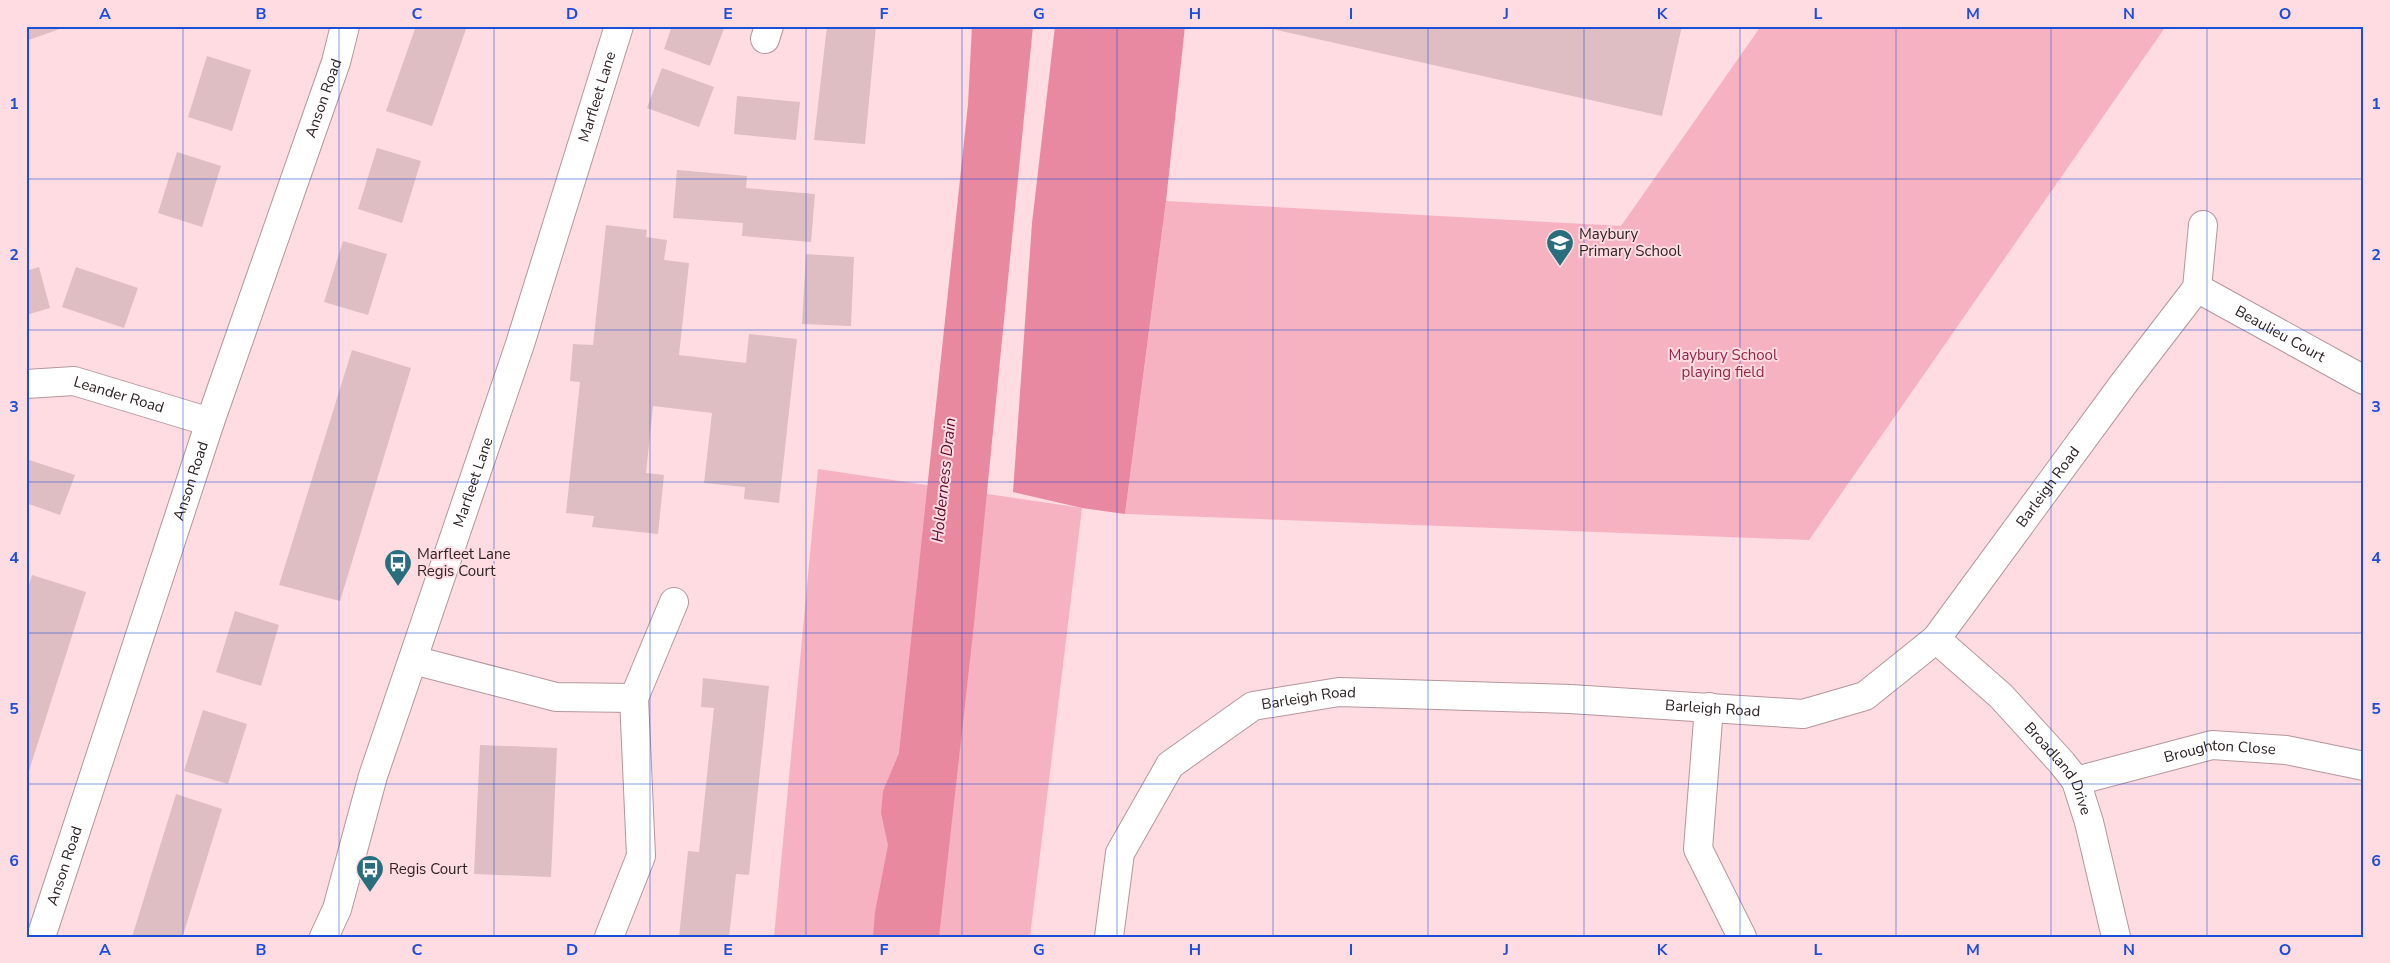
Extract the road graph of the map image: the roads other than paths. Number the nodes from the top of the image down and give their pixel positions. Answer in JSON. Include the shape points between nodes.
{"nodes":[{"id":1,"x":345,"y":26,"type":"edge"},
{"id":2,"x":620,"y":26,"type":"edge"},
{"id":3,"x":2202,"y":224,"type":"dead end"},
{"id":4,"x":2197,"y":288,"type":"junction"},
{"id":5,"x":2364,"y":380,"type":"edge"},
{"id":6,"x":26,"y":384,"type":"edge"},
{"id":7,"x":210,"y":422,"type":"junction"},
{"id":8,"x":674,"y":602,"type":"dead end"},
{"id":9,"x":1936,"y":639,"type":"junction"},
{"id":10,"x":413,"y":660,"type":"junction"},
{"id":11,"x":634,"y":698,"type":"junction"},
{"id":12,"x":1709,"y":706,"type":"junction"},
{"id":13,"x":2364,"y":766,"type":"edge"},
{"id":14,"x":2076,"y":781,"type":"junction"},
{"id":15,"x":41,"y":937,"type":"edge"},
{"id":16,"x":324,"y":937,"type":"edge"},
{"id":17,"x":609,"y":937,"type":"edge"},
{"id":18,"x":1109,"y":937,"type":"edge"},
{"id":19,"x":1742,"y":937,"type":"edge"},
{"id":20,"x":2116,"y":937,"type":"edge"}],
"edges":[{"from":1,"to":7,"type":"street","name":"Anson Road","via":[[336,62]]},
{"from":2,"to":10,"type":"street","name":"Marfleet Lane","via":[[520,344]]},
{"from":3,"to":4,"type":"street"},
{"from":4,"to":5,"type":"street","name":"Beaulieu Court"},
{"from":4,"to":9,"type":"street","name":"Barleigh Road"},
{"from":6,"to":7,"type":"street","name":"Leander Road","via":[[74,381]]},
{"from":7,"to":15,"type":"street","name":"Anson Road"},
{"from":8,"to":11,"type":"street"},
{"from":9,"to":12,"type":"street","name":"Barleigh Road","via":[[1866,696],[1803,714]]},
{"from":9,"to":14,"type":"street","name":"Broadland Drive","via":[[2000,696]]},
{"from":10,"to":11,"type":"street","via":[[556,697]]},
{"from":10,"to":16,"type":"street","name":"Marfleet Lane","via":[[373,776],[337,909]]},
{"from":11,"to":17,"type":"street","via":[[641,856]]},
{"from":12,"to":18,"type":"street","name":"Barleigh Road","via":[[1339,692],[1253,706],[1170,766],[1120,852]]},
{"from":12,"to":19,"type":"street","via":[[1698,849]]},
{"from":13,"to":14,"type":"street","name":"Broughton Close","via":[[2286,750],[2212,745]]},
{"from":14,"to":20,"type":"street","name":"Broadland Drive"}]}
